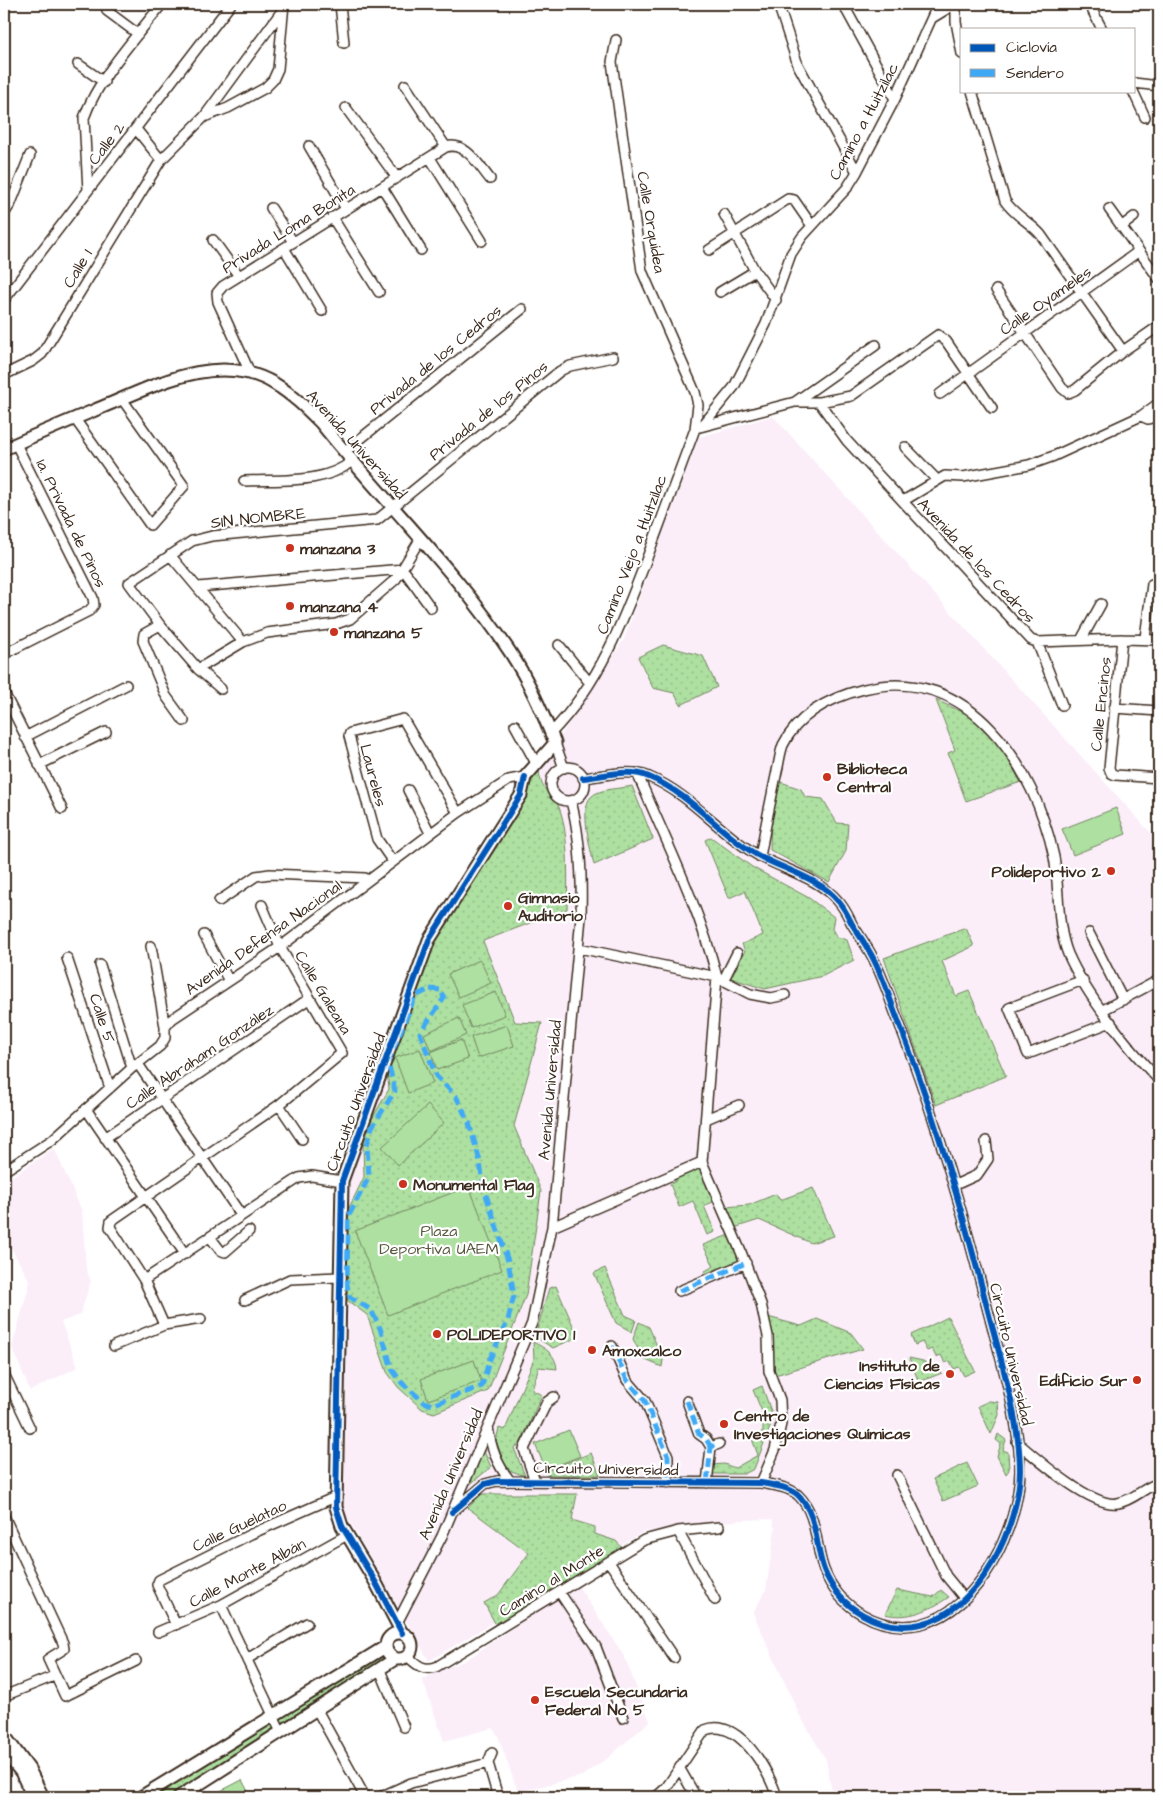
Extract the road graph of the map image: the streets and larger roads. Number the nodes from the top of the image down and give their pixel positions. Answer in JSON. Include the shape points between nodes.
{"nodes":[{"id":1,"x":162,"y":4,"type":"edge"},
{"id":2,"x":231,"y":4,"type":"edge"},
{"id":3,"x":340,"y":4,"type":"edge"},
{"id":4,"x":778,"y":4,"type":"edge"},
{"id":5,"x":843,"y":4,"type":"edge"},
{"id":6,"x":938,"y":4,"type":"edge"},
{"id":7,"x":956,"y":4,"type":"edge"},
{"id":8,"x":1089,"y":4,"type":"edge"},
{"id":9,"x":284,"y":6,"type":"edge"},
{"id":10,"x":108,"y":10,"type":"dead end"},
{"id":11,"x":931,"y":18,"type":"junction"},
{"id":12,"x":1101,"y":28,"type":"edge"},
{"id":13,"x":138,"y":34,"type":"junction"},
{"id":14,"x":616,"y":40,"type":"dead end"},
{"id":15,"x":344,"y":43,"type":"dead end"},
{"id":16,"x":960,"y":43,"type":"edge"},
{"id":17,"x":78,"y":64,"type":"dead end"},
{"id":18,"x":104,"y":82,"type":"junction"},
{"id":19,"x":1136,"y":83,"type":"edge"},
{"id":20,"x":405,"y":85,"type":"dead end"},
{"id":21,"x":1159,"y":86,"type":"edge"},
{"id":22,"x":972,"y":92,"type":"edge"},
{"id":23,"x":1133,"y":92,"type":"edge"},
{"id":24,"x":895,"y":99,"type":"junction"},
{"id":25,"x":346,"y":108,"type":"dead end"},
{"id":26,"x":204,"y":117,"type":"junction"},
{"id":27,"x":1145,"y":117,"type":"dead end"},
{"id":28,"x":136,"y":129,"type":"junction"},
{"id":29,"x":309,"y":146,"type":"dead end"},
{"id":30,"x":450,"y":146,"type":"junction"},
{"id":31,"x":30,"y":155,"type":"dead end"},
{"id":32,"x":430,"y":158,"type":"junction"},
{"id":33,"x":161,"y":160,"type":"junction"},
{"id":34,"x":857,"y":172,"type":"junction"},
{"id":35,"x":397,"y":178,"type":"junction"},
{"id":36,"x":490,"y":179,"type":"dead end"},
{"id":37,"x":382,"y":187,"type":"junction"},
{"id":38,"x":88,"y":190,"type":"junction"},
{"id":39,"x":7,"y":201,"type":"edge"},
{"id":40,"x":271,"y":208,"type":"dead end"},
{"id":41,"x":346,"y":209,"type":"junction"},
{"id":42,"x":1109,"y":209,"type":"dead end"},
{"id":43,"x":4,"y":214,"type":"edge"},
{"id":44,"x":724,"y":214,"type":"dead end"},
{"id":45,"x":332,"y":217,"type":"junction"},
{"id":46,"x":1134,"y":217,"type":"dead end"},
{"id":47,"x":812,"y":226,"type":"junction"},
{"id":48,"x":1121,"y":227,"type":"junction"},
{"id":49,"x":734,"y":235,"type":"junction"},
{"id":50,"x":213,"y":240,"type":"dead end"},
{"id":51,"x":482,"y":241,"type":"dead end"},
{"id":52,"x":293,"y":242,"type":"junction"},
{"id":53,"x":284,"y":248,"type":"junction"},
{"id":54,"x":421,"y":250,"type":"dead end"},
{"id":55,"x":710,"y":250,"type":"dead end"},
{"id":56,"x":1139,"y":251,"type":"junction"},
{"id":57,"x":755,"y":270,"type":"junction"},
{"id":58,"x":239,"y":276,"type":"junction"},
{"id":59,"x":1159,"y":279,"type":"edge"},
{"id":60,"x":996,"y":290,"type":"dead end"},
{"id":61,"x":379,"y":292,"type":"dead end"},
{"id":62,"x":720,"y":292,"type":"dead end"},
{"id":63,"x":1083,"y":292,"type":"junction"},
{"id":64,"x":4,"y":300,"type":"edge"},
{"id":65,"x":776,"y":300,"type":"junction"},
{"id":66,"x":522,"y":309,"type":"dead end"},
{"id":67,"x":322,"y":311,"type":"dead end"},
{"id":68,"x":1159,"y":326,"type":"edge"},
{"id":69,"x":1025,"y":332,"type":"junction"},
{"id":70,"x":876,"y":345,"type":"dead end"},
{"id":71,"x":1123,"y":351,"type":"junction"},
{"id":72,"x":613,"y":357,"type":"dead end"},
{"id":73,"x":968,"y":373,"type":"junction"},
{"id":74,"x":4,"y":375,"type":"edge"},
{"id":75,"x":251,"y":375,"type":"junction"},
{"id":76,"x":940,"y":394,"type":"dead end"},
{"id":77,"x":122,"y":399,"type":"junction"},
{"id":78,"x":795,"y":402,"type":"junction"},
{"id":79,"x":819,"y":402,"type":"junction"},
{"id":80,"x":1159,"y":403,"type":"edge"},
{"id":81,"x":992,"y":408,"type":"dead end"},
{"id":82,"x":1159,"y":415,"type":"edge"},
{"id":83,"x":1141,"y":416,"type":"junction"},
{"id":84,"x":74,"y":419,"type":"junction"},
{"id":85,"x":699,"y":428,"type":"junction"},
{"id":86,"x":16,"y":444,"type":"junction"},
{"id":87,"x":904,"y":447,"type":"dead end"},
{"id":88,"x":4,"y":449,"type":"edge"},
{"id":89,"x":348,"y":456,"type":"junction"},
{"id":90,"x":938,"y":480,"type":"junction"},
{"id":91,"x":244,"y":481,"type":"dead end"},
{"id":92,"x":903,"y":501,"type":"junction"},
{"id":93,"x":391,"y":507,"type":"junction"},
{"id":94,"x":421,"y":538,"type":"junction"},
{"id":95,"x":170,"y":555,"type":"junction"},
{"id":96,"x":404,"y":569,"type":"junction"},
{"id":97,"x":1152,"y":584,"type":"dead end"},
{"id":98,"x":198,"y":587,"type":"junction"},
{"id":99,"x":1100,"y":604,"type":"dead end"},
{"id":100,"x":431,"y":608,"type":"dead end"},
{"id":101,"x":160,"y":625,"type":"junction"},
{"id":102,"x":1145,"y":638,"type":"junction"},
{"id":103,"x":1122,"y":639,"type":"junction"},
{"id":104,"x":1081,"y":640,"type":"junction"},
{"id":105,"x":1159,"y":640,"type":"edge"},
{"id":106,"x":243,"y":642,"type":"junction"},
{"id":107,"x":1037,"y":642,"type":"junction"},
{"id":108,"x":559,"y":645,"type":"dead end"},
{"id":109,"x":4,"y":654,"type":"edge"},
{"id":110,"x":198,"y":669,"type":"junction"},
{"id":111,"x":589,"y":682,"type":"junction"},
{"id":112,"x":126,"y":685,"type":"dead end"},
{"id":113,"x":221,"y":689,"type":"dead end"},
{"id":114,"x":4,"y":693,"type":"edge"},
{"id":115,"x":1062,"y":705,"type":"dead end"},
{"id":116,"x":1114,"y":708,"type":"junction"},
{"id":117,"x":1159,"y":711,"type":"edge"},
{"id":118,"x":184,"y":721,"type":"dead end"},
{"id":119,"x":515,"y":725,"type":"dead end"},
{"id":120,"x":106,"y":732,"type":"dead end"},
{"id":121,"x":25,"y":737,"type":"junction"},
{"id":122,"x":553,"y":738,"type":"junction"},
{"id":123,"x":536,"y":763,"type":"junction"},
{"id":124,"x":40,"y":765,"type":"junction"},
{"id":125,"x":564,"y":768,"type":"junction"},
{"id":126,"x":637,"y":773,"type":"junction"},
{"id":127,"x":524,"y":777,"type":"junction"},
{"id":128,"x":583,"y":778,"type":"junction"},
{"id":129,"x":1159,"y":778,"type":"edge"},
{"id":130,"x":408,"y":790,"type":"dead end"},
{"id":131,"x":571,"y":801,"type":"junction"},
{"id":132,"x":62,"y":809,"type":"dead end"},
{"id":133,"x":458,"y":813,"type":"junction"},
{"id":134,"x":430,"y":834,"type":"junction"},
{"id":135,"x":760,"y":856,"type":"junction"},
{"id":136,"x":393,"y":862,"type":"junction"},
{"id":137,"x":365,"y":878,"type":"dead end"},
{"id":138,"x":219,"y":901,"type":"dead end"},
{"id":139,"x":262,"y":905,"type":"dead end"},
{"id":140,"x":1089,"y":933,"type":"dead end"},
{"id":141,"x":204,"y":934,"type":"dead end"},
{"id":142,"x":151,"y":946,"type":"dead end"},
{"id":143,"x":280,"y":947,"type":"junction"},
{"id":144,"x":578,"y":948,"type":"junction"},
{"id":145,"x":737,"y":953,"type":"dead end"},
{"id":146,"x":67,"y":958,"type":"dead end"},
{"id":147,"x":100,"y":966,"type":"dead end"},
{"id":148,"x":720,"y":979,"type":"junction"},
{"id":149,"x":1083,"y":980,"type":"junction"},
{"id":150,"x":1159,"y":980,"type":"edge"},
{"id":151,"x":229,"y":981,"type":"junction"},
{"id":152,"x":785,"y":995,"type":"dead end"},
{"id":153,"x":310,"y":998,"type":"junction"},
{"id":154,"x":1123,"y":1000,"type":"junction"},
{"id":155,"x":1103,"y":1010,"type":"junction"},
{"id":156,"x":1111,"y":1022,"type":"junction"},
{"id":157,"x":165,"y":1027,"type":"junction"},
{"id":158,"x":135,"y":1066,"type":"junction"},
{"id":159,"x":1159,"y":1080,"type":"edge"},
{"id":160,"x":110,"y":1088,"type":"junction"},
{"id":161,"x":161,"y":1098,"type":"junction"},
{"id":162,"x":279,"y":1105,"type":"junction"},
{"id":163,"x":739,"y":1105,"type":"dead end"},
{"id":164,"x":86,"y":1109,"type":"junction"},
{"id":165,"x":706,"y":1119,"type":"junction"},
{"id":166,"x":105,"y":1138,"type":"junction"},
{"id":167,"x":302,"y":1139,"type":"dead end"},
{"id":168,"x":986,"y":1141,"type":"dead end"},
{"id":169,"x":202,"y":1158,"type":"junction"},
{"id":170,"x":702,"y":1162,"type":"junction"},
{"id":171,"x":4,"y":1171,"type":"edge"},
{"id":172,"x":342,"y":1181,"type":"junction"},
{"id":173,"x":955,"y":1185,"type":"junction"},
{"id":174,"x":146,"y":1196,"type":"junction"},
{"id":175,"x":241,"y":1215,"type":"junction"},
{"id":176,"x":552,"y":1227,"type":"junction"},
{"id":177,"x":249,"y":1231,"type":"dead end"},
{"id":178,"x":210,"y":1237,"type":"junction"},
{"id":179,"x":185,"y":1254,"type":"junction"},
{"id":180,"x":746,"y":1263,"type":"junction"},
{"id":181,"x":339,"y":1277,"type":"junction"},
{"id":182,"x":144,"y":1280,"type":"junction"},
{"id":183,"x":678,"y":1291,"type":"dead end"},
{"id":184,"x":245,"y":1300,"type":"dead end"},
{"id":185,"x":201,"y":1319,"type":"dead end"},
{"id":186,"x":164,"y":1325,"type":"junction"},
{"id":187,"x":114,"y":1346,"type":"dead end"},
{"id":188,"x":612,"y":1346,"type":"dead end"},
{"id":189,"x":4,"y":1374,"type":"edge"},
{"id":190,"x":554,"y":1397,"type":"dead end"},
{"id":191,"x":687,"y":1401,"type":"dead end"},
{"id":192,"x":488,"y":1426,"type":"junction"},
{"id":193,"x":30,"y":1428,"type":"dead end"},
{"id":194,"x":1017,"y":1442,"type":"junction"},
{"id":195,"x":897,"y":1476,"type":"dead end"},
{"id":196,"x":510,"y":1481,"type":"junction"},
{"id":197,"x":535,"y":1481,"type":"junction"},
{"id":198,"x":1159,"y":1482,"type":"edge"},
{"id":199,"x":668,"y":1483,"type":"junction"},
{"id":200,"x":707,"y":1483,"type":"junction"},
{"id":201,"x":761,"y":1483,"type":"junction"},
{"id":202,"x":335,"y":1497,"type":"junction"},
{"id":203,"x":452,"y":1512,"type":"junction"},
{"id":204,"x":4,"y":1516,"type":"edge"},
{"id":205,"x":719,"y":1527,"type":"dead end"},
{"id":206,"x":678,"y":1531,"type":"junction"},
{"id":207,"x":347,"y":1536,"type":"junction"},
{"id":208,"x":609,"y":1562,"type":"junction"},
{"id":209,"x":560,"y":1592,"type":"junction"},
{"id":210,"x":964,"y":1598,"type":"junction"},
{"id":211,"x":715,"y":1600,"type":"dead end"},
{"id":212,"x":221,"y":1604,"type":"junction"},
{"id":213,"x":307,"y":1623,"type":"dead end"},
{"id":214,"x":176,"y":1625,"type":"junction"},
{"id":215,"x":399,"y":1628,"type":"junction"},
{"id":216,"x":158,"y":1632,"type":"dead end"},
{"id":217,"x":385,"y":1647,"type":"junction"},
{"id":218,"x":407,"y":1656,"type":"junction"},
{"id":219,"x":674,"y":1658,"type":"dead end"},
{"id":220,"x":247,"y":1659,"type":"junction"},
{"id":221,"x":395,"y":1659,"type":"junction"},
{"id":222,"x":136,"y":1661,"type":"dead end"},
{"id":223,"x":380,"y":1670,"type":"junction"},
{"id":224,"x":54,"y":1676,"type":"junction"},
{"id":225,"x":4,"y":1696,"type":"edge"},
{"id":226,"x":317,"y":1710,"type":"junction"},
{"id":227,"x":273,"y":1715,"type":"junction"},
{"id":228,"x":623,"y":1718,"type":"dead end"},
{"id":229,"x":404,"y":1727,"type":"dead end"},
{"id":230,"x":281,"y":1732,"type":"junction"},
{"id":231,"x":4,"y":1735,"type":"edge"},
{"id":232,"x":4,"y":1751,"type":"edge"},
{"id":233,"x":492,"y":1753,"type":"dead end"},
{"id":234,"x":488,"y":1763,"type":"junction"},
{"id":235,"x":680,"y":1769,"type":"junction"},
{"id":236,"x":33,"y":1797,"type":"edge"},
{"id":237,"x":43,"y":1797,"type":"edge"},
{"id":238,"x":141,"y":1797,"type":"edge"},
{"id":239,"x":179,"y":1797,"type":"edge"},
{"id":240,"x":365,"y":1797,"type":"edge"},
{"id":241,"x":380,"y":1797,"type":"edge"},
{"id":242,"x":498,"y":1797,"type":"edge"},
{"id":243,"x":656,"y":1797,"type":"edge"},
{"id":244,"x":696,"y":1797,"type":"edge"},
{"id":245,"x":777,"y":1797,"type":"edge"}],
"edges":[{"from":1,"to":13,"type":"street"},
{"from":2,"to":28,"type":"street","name":"Calle 2"},
{"from":3,"to":15,"type":"street"},
{"from":4,"to":34,"type":"street","via":[[798,65]]},
{"from":5,"to":24,"type":"street"},
{"from":6,"to":11,"type":"street","name":"Camino a Huitzilac"},
{"from":7,"to":11,"type":"street"},
{"from":7,"to":16,"type":"street"},
{"from":8,"to":12,"type":"street"},
{"from":9,"to":26,"type":"street","name":"Calle 1"},
{"from":9,"to":26,"type":"street","name":"Calle 1","via":[[278,69],[273,80],[265,88],[228,108]]},
{"from":10,"to":13,"type":"street"},
{"from":11,"to":24,"type":"street","name":"Camino a Huitzilac"},
{"from":13,"to":18,"type":"street"},
{"from":14,"to":85,"type":"street","name":"Calle Orquídea","via":[[612,62],[642,271],[695,392]]},
{"from":17,"to":18,"type":"street"},
{"from":18,"to":38,"type":"street","via":[[84,118]]},
{"from":19,"to":21,"type":"street"},
{"from":20,"to":30,"type":"street"},
{"from":22,"to":63,"type":"street","via":[[1002,194],[1015,214],[1032,224]]},
{"from":23,"to":27,"type":"street"},
{"from":24,"to":34,"type":"street","name":"Camino a Huitzilac"},
{"from":25,"to":35,"type":"street"},
{"from":26,"to":33,"type":"street","name":"Calle 1"},
{"from":28,"to":33,"type":"street"},
{"from":28,"to":38,"type":"street","name":"Calle 2"},
{"from":29,"to":41,"type":"street"},
{"from":30,"to":32,"type":"street","name":"Privada Loma Bonita"},
{"from":30,"to":36,"type":"street","via":[[463,148]]},
{"from":31,"to":39,"type":"street"},
{"from":32,"to":35,"type":"street","name":"Privada Loma Bonita"},
{"from":32,"to":51,"type":"street"},
{"from":33,"to":74,"type":"street","name":"Calle 1","via":[[42,354]]},
{"from":34,"to":47,"type":"street","name":"Camino a Huitzilac","via":[[831,208]]},
{"from":35,"to":37,"type":"street","name":"Privada Loma Bonita"},
{"from":37,"to":41,"type":"street","name":"Privada Loma Bonita"},
{"from":37,"to":54,"type":"street"},
{"from":38,"to":64,"type":"street","name":"Calle 2"},
{"from":39,"to":43,"type":"street"},
{"from":40,"to":52,"type":"street"},
{"from":41,"to":45,"type":"street","name":"Privada Loma Bonita"},
{"from":42,"to":48,"type":"street"},
{"from":44,"to":49,"type":"street"},
{"from":45,"to":52,"type":"street","name":"Privada Loma Bonita"},
{"from":45,"to":61,"type":"street"},
{"from":46,"to":48,"type":"street"},
{"from":47,"to":49,"type":"street","via":[[791,199]]},
{"from":47,"to":65,"type":"street","name":"Camino a Huitzilac","via":[[791,254]]},
{"from":48,"to":56,"type":"street"},
{"from":49,"to":55,"type":"street"},
{"from":49,"to":57,"type":"street"},
{"from":50,"to":58,"type":"street"},
{"from":52,"to":53,"type":"street","name":"Privada Loma Bonita"},
{"from":53,"to":58,"type":"street","name":"Privada Loma Bonita"},
{"from":53,"to":67,"type":"street"},
{"from":56,"to":59,"type":"street"},
{"from":56,"to":63,"type":"street","name":"Calle Oyameles"},
{"from":57,"to":62,"type":"street"},
{"from":57,"to":65,"type":"street"},
{"from":58,"to":75,"type":"street","name":"Privada Loma Bonita","via":[[217,292],[218,302]]},
{"from":60,"to":69,"type":"street"},
{"from":63,"to":69,"type":"street","name":"Calle Oyameles"},
{"from":63,"to":71,"type":"street"},
{"from":65,"to":85,"type":"street","name":"Camino a Huitzilac","via":[[734,387]]},
{"from":66,"to":89,"type":"street","name":"Privada de los Cedros"},
{"from":68,"to":71,"type":"street"},
{"from":69,"to":71,"type":"street","via":[[1068,393]]},
{"from":69,"to":73,"type":"street","name":"Calle Oyameles"},
{"from":70,"to":78,"type":"street"},
{"from":72,"to":93,"type":"street","name":"Privada de los Pinos","via":[[570,366],[560,372]]},
{"from":73,"to":76,"type":"street","name":"Calle Oyameles"},
{"from":73,"to":79,"type":"street","via":[[946,341],[938,335],[855,394]]},
{"from":73,"to":81,"type":"street"},
{"from":75,"to":77,"type":"street","name":"Avenida Universidad","via":[[227,371],[193,372],[162,381]]},
{"from":75,"to":89,"type":"street","name":"Avenida Universidad","via":[[274,383],[300,402]]},
{"from":77,"to":84,"type":"street","name":"Avenida Universidad"},
{"from":77,"to":84,"type":"street","via":[[184,486],[150,525]]},
{"from":78,"to":79,"type":"street"},
{"from":78,"to":85,"type":"street"},
{"from":79,"to":92,"type":"street","name":"Avenida de los Cedros","via":[[847,441]]},
{"from":80,"to":83,"type":"street"},
{"from":82,"to":83,"type":"street","via":[[1148,419]]},
{"from":83,"to":90,"type":"street","via":[[1028,465],[963,477],[945,476]]},
{"from":84,"to":86,"type":"street","name":"Avenida Universidad"},
{"from":85,"to":111,"type":"street","name":"Camino Viejo a Huitzilac","via":[[624,621]]},
{"from":86,"to":88,"type":"street","name":"Avenida Universidad"},
{"from":86,"to":109,"type":"street","name":"1a. Privada de Pinos","via":[[94,605],[89,612]]},
{"from":87,"to":90,"type":"street"},
{"from":89,"to":91,"type":"street","via":[[341,470],[319,477]]},
{"from":89,"to":93,"type":"street","name":"Avenida Universidad"},
{"from":90,"to":92,"type":"street"},
{"from":92,"to":107,"type":"street","name":"Avenida de los Cedros","via":[[1014,624]]},
{"from":93,"to":94,"type":"street","name":"Avenida Universidad"},
{"from":93,"to":95,"type":"street","name":"SIN NOMBRE","via":[[377,520],[212,536],[192,541]]},
{"from":94,"to":96,"type":"street"},
{"from":94,"to":122,"type":"street","name":"Avenida Universidad","via":[[510,652],[536,698]]},
{"from":95,"to":98,"type":"street"},
{"from":95,"to":101,"type":"street","name":"SIN NOMBRE","via":[[130,583]]},
{"from":96,"to":98,"type":"street"},
{"from":96,"to":100,"type":"street"},
{"from":96,"to":106,"type":"street","via":[[350,619],[336,624],[267,633]]},
{"from":97,"to":102,"type":"street"},
{"from":98,"to":106,"type":"street"},
{"from":99,"to":104,"type":"street"},
{"from":101,"to":110,"type":"street"},
{"from":101,"to":118,"type":"street","via":[[144,634],[143,641],[166,696]]},
{"from":102,"to":103,"type":"street","name":"Avenida de los Cedros"},
{"from":102,"to":105,"type":"street","name":"Avenida de los Cedros"},
{"from":103,"to":104,"type":"street","name":"Avenida de los Cedros"},
{"from":103,"to":116,"type":"street","name":"Calle Encinos"},
{"from":104,"to":107,"type":"street","name":"Avenida de los Cedros"},
{"from":106,"to":110,"type":"street"},
{"from":107,"to":115,"type":"street"},
{"from":108,"to":111,"type":"street"},
{"from":110,"to":113,"type":"street"},
{"from":111,"to":122,"type":"street","name":"Camino Viejo a Huitzilac"},
{"from":112,"to":121,"type":"street"},
{"from":114,"to":121,"type":"street"},
{"from":116,"to":117,"type":"street"},
{"from":116,"to":129,"type":"street","name":"Calle Encinos","via":[[1111,773]]},
{"from":119,"to":123,"type":"street"},
{"from":120,"to":124,"type":"street"},
{"from":121,"to":124,"type":"street"},
{"from":122,"to":123,"type":"street","name":"Avenida Defensa Nacional"},
{"from":122,"to":125,"type":"street"},
{"from":123,"to":127,"type":"street","name":"Avenida Defensa Nacional"},
{"from":124,"to":132,"type":"street"},
{"from":125,"to":128,"type":"street","via":[[576,769]]},
{"from":125,"to":131,"type":"street","via":[[558,770],[552,779],[552,790],[559,799]]},
{"from":126,"to":128,"type":"street","name":"Circuito Universidad"},
{"from":126,"to":135,"type":"street","name":"Circuito Universidad","via":[[673,790]]},
{"from":126,"to":148,"type":"street","via":[[688,892]]},
{"from":127,"to":133,"type":"street","name":"Avenida Defensa Nacional","via":[[509,780]]},
{"from":127,"to":172,"type":"street","name":"Circuito Universidad","via":[[521,794],[428,940]]},
{"from":128,"to":131,"type":"street","via":[[583,790]]},
{"from":130,"to":134,"type":"street"},
{"from":131,"to":144,"type":"street","name":"Avenida Universidad","via":[[582,872]]},
{"from":133,"to":134,"type":"street","name":"Avenida Defensa Nacional"},
{"from":133,"to":136,"type":"street","name":"Laureles","via":[[403,720],[350,733],[360,783],[377,839]]},
{"from":134,"to":136,"type":"street","name":"Avenida Defensa Nacional"},
{"from":135,"to":149,"type":"street","via":[[783,746],[807,716],[820,705],[844,694],[894,684],[919,686],[946,696],[990,727],[1020,765],[1040,809],[1054,856],[1066,945]]},
{"from":135,"to":173,"type":"street","name":"Circuito Universidad","via":[[819,885],[838,900],[874,958],[926,1091]]},
{"from":136,"to":143,"type":"street","name":"Avenida Defensa Nacional"},
{"from":137,"to":138,"type":"street","via":[[256,876]]},
{"from":139,"to":143,"type":"street","name":"Calle Galeana"},
{"from":140,"to":154,"type":"street"},
{"from":141,"to":151,"type":"street"},
{"from":142,"to":157,"type":"street"},
{"from":143,"to":151,"type":"street","name":"Avenida Defensa Nacional"},
{"from":143,"to":153,"type":"street","name":"Calle Galeana"},
{"from":144,"to":148,"type":"street"},
{"from":144,"to":176,"type":"street","name":"Avenida Universidad"},
{"from":145,"to":148,"type":"street"},
{"from":146,"to":160,"type":"street","name":"Calle 5"},
{"from":147,"to":158,"type":"street"},
{"from":148,"to":152,"type":"street","via":[[750,994],[771,998]]},
{"from":148,"to":165,"type":"street"},
{"from":149,"to":155,"type":"street"},
{"from":149,"to":156,"type":"street","via":[[1009,1008],[1028,1054]]},
{"from":150,"to":154,"type":"street"},
{"from":151,"to":157,"type":"street","name":"Avenida Defensa Nacional"},
{"from":153,"to":161,"type":"street","name":"Calle Abraham González"},
{"from":153,"to":162,"type":"street","name":"Calle Galeana","via":[[342,1052]]},
{"from":154,"to":155,"type":"street"},
{"from":155,"to":156,"type":"street"},
{"from":156,"to":159,"type":"street"},
{"from":157,"to":158,"type":"street","name":"Avenida Defensa Nacional","via":[[163,1042]]},
{"from":158,"to":160,"type":"street","name":"Avenida Defensa Nacional"},
{"from":158,"to":161,"type":"street"},
{"from":160,"to":164,"type":"street","name":"Avenida Defensa Nacional"},
{"from":161,"to":166,"type":"street","name":"Calle Abraham González"},
{"from":161,"to":169,"type":"street"},
{"from":162,"to":167,"type":"street"},
{"from":162,"to":169,"type":"street"},
{"from":163,"to":165,"type":"street"},
{"from":164,"to":166,"type":"street"},
{"from":164,"to":171,"type":"street","name":"Avenida Defensa Nacional","via":[[52,1140]]},
{"from":165,"to":170,"type":"street"},
{"from":166,"to":174,"type":"street"},
{"from":168,"to":173,"type":"street","via":[[988,1159],[977,1175]]},
{"from":169,"to":174,"type":"street"},
{"from":169,"to":175,"type":"street"},
{"from":170,"to":176,"type":"street"},
{"from":170,"to":180,"type":"street"},
{"from":172,"to":175,"type":"street","via":[[306,1176]]},
{"from":172,"to":181,"type":"street","name":"Circuito Universidad"},
{"from":173,"to":194,"type":"street","name":"Circuito Universidad","via":[[1006,1382]]},
{"from":174,"to":179,"type":"street"},
{"from":174,"to":182,"type":"street","via":[[110,1223]]},
{"from":175,"to":178,"type":"street"},
{"from":176,"to":192,"type":"street","name":"Avenida Universidad","via":[[532,1323]]},
{"from":177,"to":178,"type":"street","via":[[225,1252]]},
{"from":178,"to":179,"type":"street"},
{"from":179,"to":182,"type":"street"},
{"from":180,"to":183,"type":"street"},
{"from":180,"to":201,"type":"street","via":[[761,1304],[768,1336],[769,1371],[782,1411],[775,1450]]},
{"from":181,"to":184,"type":"street","via":[[290,1279]]},
{"from":181,"to":202,"type":"street","name":"Circuito Universidad"},
{"from":182,"to":186,"type":"street"},
{"from":185,"to":186,"type":"street"},
{"from":186,"to":187,"type":"street"},
{"from":188,"to":199,"type":"street","via":[[627,1380],[645,1401],[668,1456]]},
{"from":189,"to":193,"type":"street"},
{"from":190,"to":197,"type":"street","via":[[547,1402],[524,1449]]},
{"from":191,"to":200,"type":"street","via":[[699,1434],[715,1446]]},
{"from":192,"to":196,"type":"street","name":"Circuito Universidad","via":[[490,1446]]},
{"from":192,"to":203,"type":"street","name":"Avenida Universidad"},
{"from":194,"to":198,"type":"street","via":[[1058,1477],[1090,1495],[1116,1504]]},
{"from":194,"to":210,"type":"street","name":"Circuito Universidad","via":[[1017,1501],[1008,1534],[995,1560]]},
{"from":195,"to":210,"type":"street","via":[[946,1576]]},
{"from":196,"to":197,"type":"street","name":"Circuito Universidad"},
{"from":196,"to":203,"type":"street","name":"Circuito Universidad","via":[[485,1484]]},
{"from":197,"to":199,"type":"street","name":"Circuito Universidad"},
{"from":199,"to":200,"type":"street","name":"Circuito Universidad"},
{"from":200,"to":201,"type":"street","name":"Circuito Universidad"},
{"from":201,"to":210,"type":"street","name":"Circuito Universidad","via":[[797,1494],[807,1507],[824,1570],[835,1592],[872,1621],[921,1624],[943,1615]]},
{"from":202,"to":207,"type":"street","name":"Circuito Universidad","via":[[338,1516]]},
{"from":202,"to":214,"type":"street","name":"Calle Guelatao","via":[[251,1534],[157,1582]]},
{"from":203,"to":215,"type":"street","name":"Avenida Universidad"},
{"from":204,"to":224,"type":"street","via":[[63,1643],[62,1651],[48,1659]]},
{"from":205,"to":206,"type":"street","name":"Camino al Monte"},
{"from":206,"to":208,"type":"street","name":"Camino al Monte","via":[[644,1540]]},
{"from":206,"to":211,"type":"street"},
{"from":207,"to":212,"type":"street","name":"Calle Monte Albán"},
{"from":207,"to":215,"type":"street","name":"Circuito Universidad"},
{"from":208,"to":209,"type":"street","name":"Camino al Monte"},
{"from":208,"to":219,"type":"street"},
{"from":209,"to":218,"type":"street","name":"Camino al Monte","via":[[436,1667],[420,1667]]},
{"from":209,"to":228,"type":"street","via":[[596,1647]]},
{"from":212,"to":214,"type":"street","name":"Calle Monte Albán"},
{"from":212,"to":220,"type":"street"},
{"from":213,"to":220,"type":"street"},
{"from":214,"to":216,"type":"street","name":"Calle Monte Albán"},
{"from":215,"to":217,"type":"street"},
{"from":215,"to":218,"type":"street","via":[[411,1641],[412,1649]]},
{"from":217,"to":221,"type":"street"},
{"from":217,"to":227,"type":"street"},
{"from":218,"to":221,"type":"street"},
{"from":220,"to":227,"type":"street"},
{"from":221,"to":223,"type":"street"},
{"from":222,"to":224,"type":"street","via":[[65,1696]]},
{"from":223,"to":226,"type":"street"},
{"from":223,"to":229,"type":"street"},
{"from":224,"to":225,"type":"street"},
{"from":226,"to":230,"type":"street"},
{"from":226,"to":240,"type":"street"},
{"from":227,"to":230,"type":"street"},
{"from":227,"to":238,"type":"street"},
{"from":230,"to":239,"type":"street"},
{"from":231,"to":237,"type":"street","via":[[29,1769]]},
{"from":232,"to":236,"type":"street","via":[[21,1772]]},
{"from":233,"to":234,"type":"street"},
{"from":234,"to":241,"type":"street","via":[[411,1783]]},
{"from":234,"to":242,"type":"street"},
{"from":235,"to":243,"type":"street"},
{"from":235,"to":244,"type":"street"},
{"from":235,"to":245,"type":"street","via":[[705,1730],[714,1726],[727,1728],[750,1747],[772,1782]]}]}
